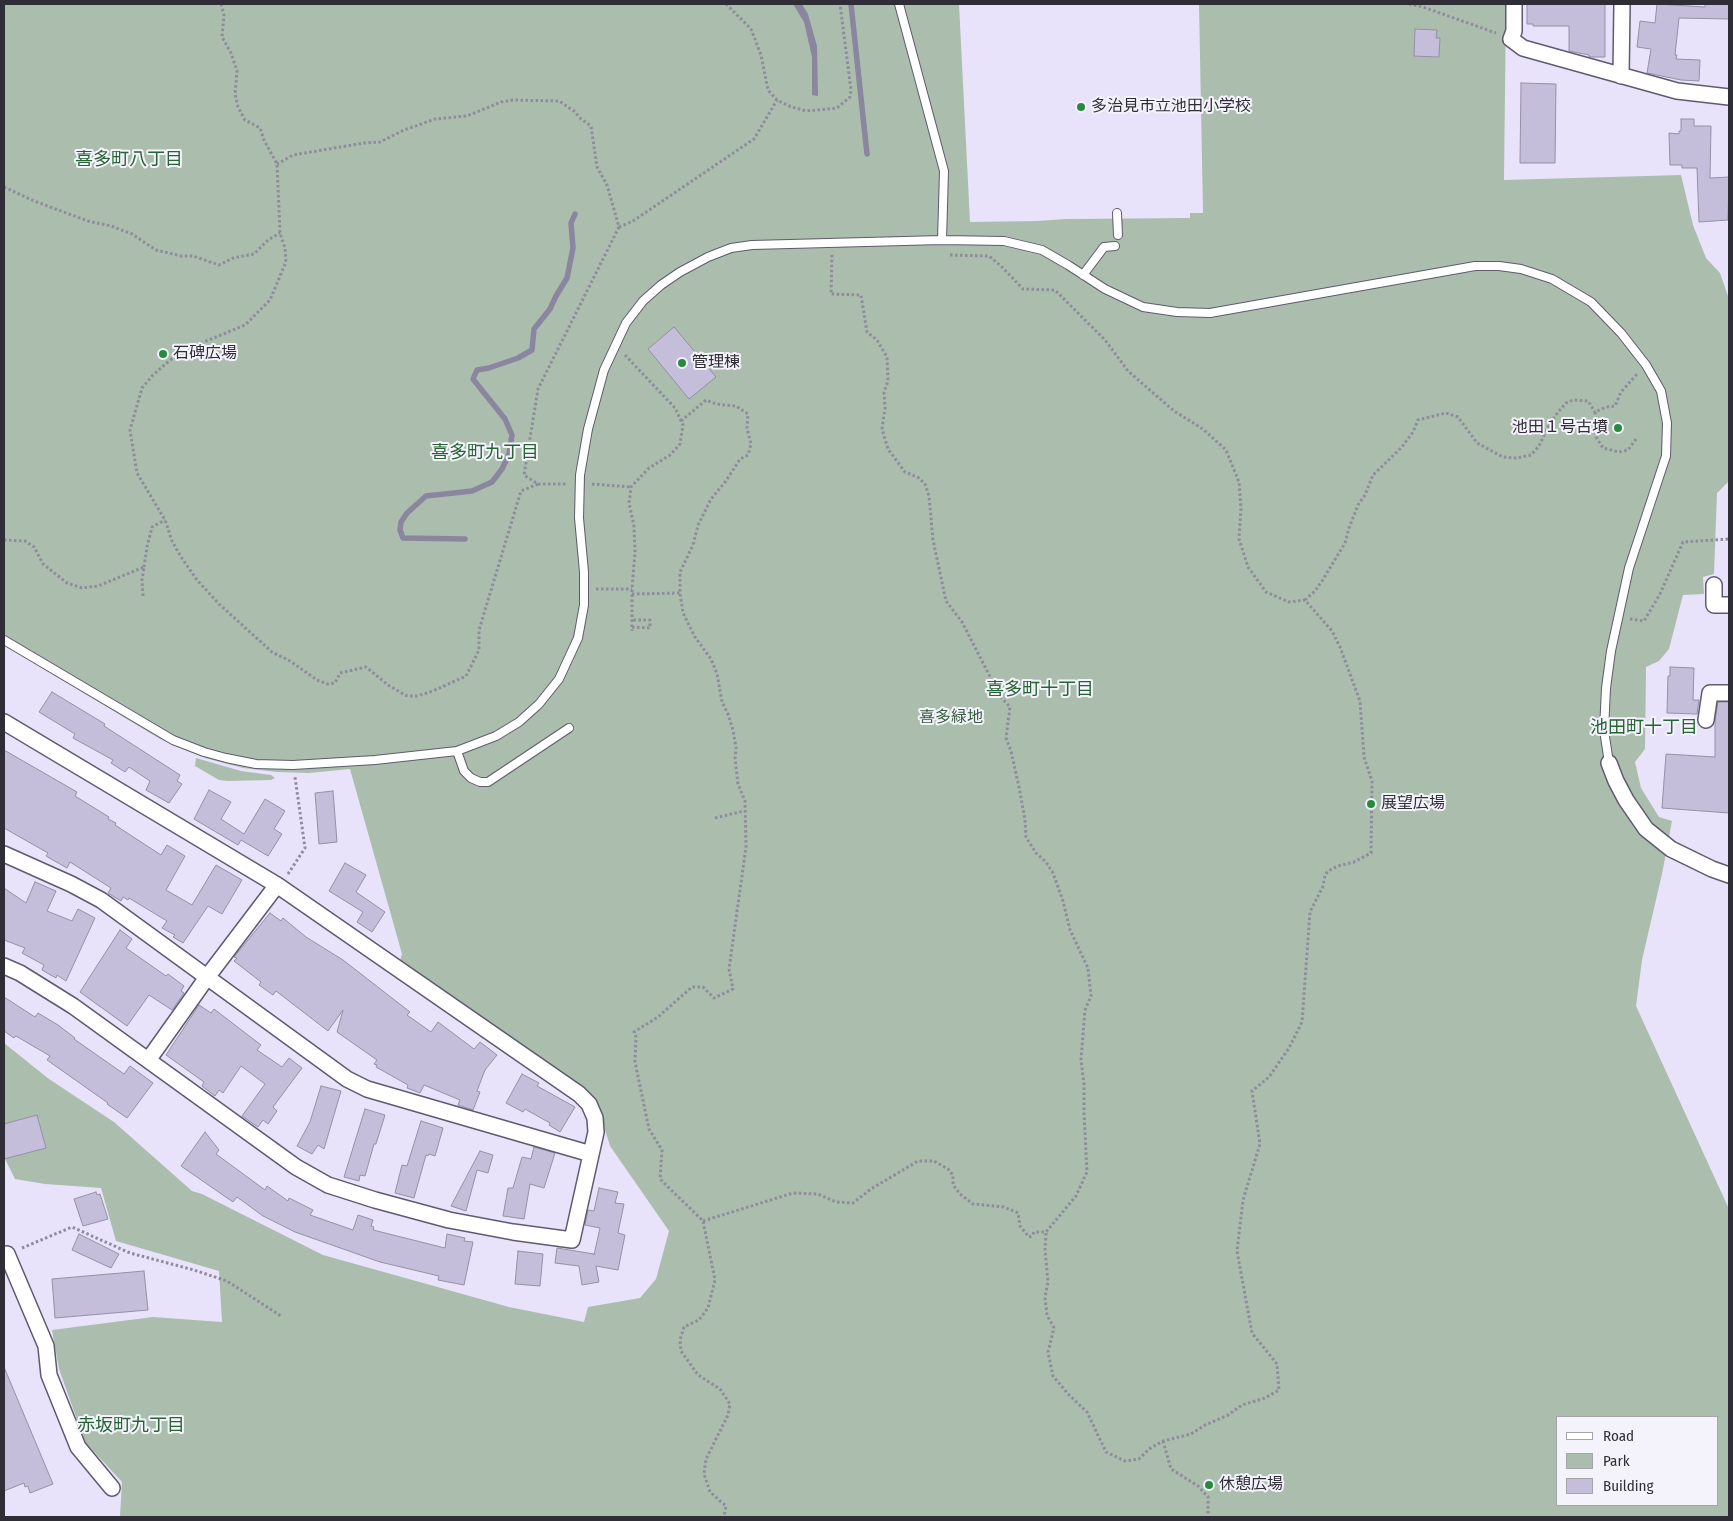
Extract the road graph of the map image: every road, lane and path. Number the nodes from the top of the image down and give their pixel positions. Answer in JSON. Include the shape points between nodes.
{"nodes":[{"id":1,"x":221,"y":4,"type":"edge"},
{"id":2,"x":726,"y":4,"type":"edge"},
{"id":3,"x":840,"y":4,"type":"edge"},
{"id":4,"x":899,"y":4,"type":"edge"},
{"id":5,"x":1409,"y":4,"type":"edge"},
{"id":6,"x":1514,"y":4,"type":"edge"},
{"id":7,"x":1622,"y":4,"type":"edge"},
{"id":8,"x":1511,"y":39,"type":"junction"},
{"id":9,"x":1621,"y":76,"type":"junction"},
{"id":10,"x":1729,"y":97,"type":"edge"},
{"id":11,"x":777,"y":100,"type":"junction"},
{"id":12,"x":277,"y":164,"type":"junction"},
{"id":13,"x":4,"y":187,"type":"edge"},
{"id":14,"x":1117,"y":213,"type":"dead end"},
{"id":15,"x":619,"y":227,"type":"junction"},
{"id":16,"x":280,"y":233,"type":"junction"},
{"id":17,"x":1118,"y":235,"type":"dead end"},
{"id":18,"x":942,"y":240,"type":"junction"},
{"id":19,"x":1115,"y":246,"type":"dead end"},
{"id":20,"x":832,"y":254,"type":"dead end"},
{"id":21,"x":950,"y":255,"type":"dead end"},
{"id":22,"x":1084,"y":275,"type":"junction"},
{"id":23,"x":614,"y":349,"type":"junction"},
{"id":24,"x":1639,"y":372,"type":"dead end"},
{"id":25,"x":1595,"y":412,"type":"junction"},
{"id":26,"x":681,"y":421,"type":"junction"},
{"id":27,"x":1636,"y":439,"type":"dead end"},
{"id":28,"x":538,"y":484,"type":"junction"},
{"id":29,"x":568,"y":484,"type":"dead end"},
{"id":30,"x":592,"y":484,"type":"dead end"},
{"id":31,"x":631,"y":487,"type":"junction"},
{"id":32,"x":165,"y":520,"type":"junction"},
{"id":33,"x":4,"y":540,"type":"edge"},
{"id":34,"x":1729,"y":540,"type":"edge"},
{"id":35,"x":144,"y":567,"type":"junction"},
{"id":36,"x":1714,"y":585,"type":"dead end"},
{"id":37,"x":596,"y":589,"type":"dead end"},
{"id":38,"x":632,"y":589,"type":"junction"},
{"id":39,"x":680,"y":593,"type":"junction"},
{"id":40,"x":632,"y":594,"type":"junction"},
{"id":41,"x":143,"y":596,"type":"dead end"},
{"id":42,"x":1305,"y":600,"type":"junction"},
{"id":43,"x":1729,"y":605,"type":"edge"},
{"id":44,"x":1628,"y":618,"type":"dead end"},
{"id":45,"x":632,"y":620,"type":"junction"},
{"id":46,"x":4,"y":640,"type":"edge"},
{"id":47,"x":1729,"y":693,"type":"edge"},
{"id":48,"x":1706,"y":720,"type":"dead end"},
{"id":49,"x":4,"y":722,"type":"edge"},
{"id":50,"x":569,"y":728,"type":"dead end"},
{"id":51,"x":457,"y":752,"type":"junction"},
{"id":52,"x":1609,"y":763,"type":"joint"},
{"id":53,"x":293,"y":765,"type":"junction"},
{"id":54,"x":744,"y":811,"type":"junction"},
{"id":55,"x":715,"y":818,"type":"dead end"},
{"id":56,"x":4,"y":854,"type":"edge"},
{"id":57,"x":1729,"y":875,"type":"edge"},
{"id":58,"x":277,"y":885,"type":"junction"},
{"id":59,"x":4,"y":966,"type":"edge"},
{"id":60,"x":208,"y":976,"type":"junction"},
{"id":61,"x":149,"y":1059,"type":"junction"},
{"id":62,"x":591,"y":1154,"type":"junction"},
{"id":63,"x":703,"y":1221,"type":"junction"},
{"id":64,"x":1046,"y":1232,"type":"junction"},
{"id":65,"x":6,"y":1255,"type":"edge"},
{"id":66,"x":281,"y":1316,"type":"dead end"},
{"id":67,"x":1163,"y":1441,"type":"junction"},
{"id":68,"x":112,"y":1488,"type":"dead end"},
{"id":69,"x":724,"y":1517,"type":"edge"},
{"id":70,"x":1208,"y":1517,"type":"edge"}],
"edges":[{"from":1,"to":12,"type":"path","via":[[224,15],[222,37],[237,71],[235,94],[238,107],[245,120],[260,128]]},
{"from":2,"to":11,"type":"path","via":[[751,29],[761,54],[768,90]]},
{"from":3,"to":11,"type":"path","via":[[850,97],[837,108],[806,112]]},
{"from":4,"to":18,"type":"lane","via":[[944,170]]},
{"from":5,"to":8,"type":"path","via":[[1423,6]]},
{"from":6,"to":8,"type":"street"},
{"from":7,"to":9,"type":"street"},
{"from":8,"to":9,"type":"street","via":[[1522,48]]},
{"from":9,"to":10,"type":"street","via":[[1677,91]]},
{"from":11,"to":15,"type":"path","via":[[754,139],[633,221]]},
{"from":12,"to":15,"type":"path","via":[[293,155],[380,142],[435,119],[467,116],[501,102],[559,101],[591,126],[597,167],[607,185]]},
{"from":12,"to":16,"type":"path"},
{"from":13,"to":16,"type":"path","via":[[88,221],[132,234],[156,250],[193,256],[219,265],[232,258],[254,254]]},
{"from":14,"to":17,"type":"lane"},
{"from":15,"to":28,"type":"path","via":[[538,389],[524,475]]},
{"from":16,"to":32,"type":"path","via":[[286,262],[270,300],[245,324],[168,361],[142,388],[130,430],[137,473]]},
{"from":18,"to":22,"type":"lane","via":[[1004,241],[1042,250]]},
{"from":18,"to":23,"type":"lane","via":[[769,244],[731,248],[680,272],[642,301],[626,323]]},
{"from":19,"to":22,"type":"lane","via":[[1104,247]]},
{"from":20,"to":64,"type":"path","via":[[831,294],[861,295],[867,332],[877,340],[887,357],[888,380],[884,392],[882,430],[888,448],[905,472],[925,484],[946,602],[962,622],[1000,696],[1010,707],[1006,738],[1019,787],[1026,837],[1053,873],[1070,930],[1088,968],[1091,996],[1085,1010],[1081,1060],[1087,1172],[1076,1196]]},
{"from":21,"to":42,"type":"path","via":[[989,256],[1023,289],[1055,290],[1105,340],[1128,371],[1226,450],[1239,482],[1239,539],[1248,567],[1266,592],[1289,602]]},
{"from":22,"to":52,"type":"lane","via":[[1143,308],[1178,312],[1210,313],[1476,266],[1521,269],[1552,279],[1591,302],[1646,365],[1661,391],[1667,423],[1666,456],[1629,568],[1611,651],[1604,730]]},
{"from":23,"to":26,"type":"path","via":[[624,354],[675,408]]},
{"from":23,"to":51,"type":"lane","via":[[604,370],[588,429],[580,475],[584,605],[578,638],[559,679],[539,704],[496,736]]},
{"from":24,"to":25,"type":"path","via":[[1621,392],[1614,406]]},
{"from":25,"to":27,"type":"path","via":[[1596,437],[1603,448],[1619,452],[1628,450]]},
{"from":25,"to":42,"type":"path","via":[[1588,401],[1566,403],[1546,429],[1535,451],[1516,458],[1503,457],[1477,443],[1458,417],[1446,413],[1418,420],[1401,448],[1373,475],[1345,543],[1315,591]]},
{"from":26,"to":31,"type":"path","via":[[680,444]]},
{"from":26,"to":39,"type":"path","via":[[706,400],[736,406],[748,414],[751,444],[748,455],[740,460],[712,499],[698,525],[680,572]]},
{"from":28,"to":29,"type":"path"},
{"from":28,"to":32,"type":"path","via":[[521,491],[479,630],[479,650],[472,666],[466,676],[418,696],[405,695],[366,667],[340,673],[335,683],[328,684],[272,652],[197,580],[172,541]]},
{"from":30,"to":31,"type":"path"},
{"from":31,"to":38,"type":"path","via":[[629,503],[635,552]]},
{"from":32,"to":35,"type":"path","via":[[152,526]]},
{"from":33,"to":35,"type":"path","via":[[25,541],[34,547],[43,564],[67,583],[82,588],[98,586]]},
{"from":34,"to":44,"type":"path","via":[[1683,542],[1644,621]]},
{"from":35,"to":41,"type":"path"},
{"from":36,"to":43,"type":"street","via":[[1714,605]]},
{"from":37,"to":38,"type":"path"},
{"from":38,"to":40,"type":"path"},
{"from":39,"to":40,"type":"path"},
{"from":39,"to":54,"type":"path","via":[[683,613],[718,674],[722,702],[733,730]]},
{"from":40,"to":45,"type":"path"},
{"from":42,"to":67,"type":"path","via":[[1332,631],[1360,701],[1364,757],[1372,781],[1371,853],[1338,866],[1325,875],[1310,912],[1302,1022],[1269,1077],[1252,1091],[1260,1144],[1243,1200],[1236,1251],[1252,1333],[1277,1364],[1280,1390],[1242,1405],[1191,1434]]},
{"from":45,"to":45,"type":"path","via":[[632,629],[650,628],[650,620]]},
{"from":46,"to":53,"type":"lane","via":[[173,740],[204,752],[256,764]]},
{"from":47,"to":48,"type":"street","via":[[1710,693]]},
{"from":49,"to":58,"type":"street"},
{"from":50,"to":51,"type":"lane","via":[[488,782],[471,778],[464,771]]},
{"from":51,"to":53,"type":"lane"},
{"from":52,"to":57,"type":"street","via":[[1626,800],[1646,829],[1671,849]]},
{"from":53,"to":58,"type":"path","via":[[306,848],[285,879]]},
{"from":54,"to":55,"type":"path"},
{"from":54,"to":63,"type":"path","via":[[746,847],[729,970],[733,989],[714,998],[703,987],[692,987],[658,1017],[634,1032],[635,1062],[649,1129],[662,1150],[660,1179]]},
{"from":56,"to":60,"type":"street","via":[[101,900]]},
{"from":58,"to":60,"type":"street"},
{"from":58,"to":62,"type":"street","via":[[579,1094],[590,1104],[595,1118],[596,1132]]},
{"from":59,"to":61,"type":"street","via":[[48,989]]},
{"from":60,"to":61,"type":"street"},
{"from":60,"to":62,"type":"street","via":[[347,1079],[367,1089]]},
{"from":61,"to":62,"type":"street","via":[[296,1168],[328,1184],[375,1200],[449,1220],[572,1240]]},
{"from":63,"to":64,"type":"path","via":[[793,1193],[818,1194],[836,1202],[853,1203],[918,1161],[934,1161],[953,1174],[953,1185],[973,1204],[1004,1207],[1018,1213],[1020,1226],[1029,1237],[1034,1232]]},
{"from":63,"to":69,"type":"path","via":[[715,1280],[708,1308],[699,1320],[684,1327],[680,1340],[681,1351],[698,1375],[720,1389],[730,1404],[728,1415],[706,1458],[704,1474],[710,1492],[726,1506]]},
{"from":64,"to":67,"type":"path","via":[[1048,1282],[1045,1297],[1047,1314],[1054,1328],[1048,1352],[1054,1376],[1087,1412],[1106,1452],[1125,1461],[1139,1459]]},
{"from":65,"to":66,"type":"path","via":[[72,1227],[130,1253],[227,1281]]},
{"from":65,"to":68,"type":"street","via":[[46,1346],[49,1375],[78,1447]]},
{"from":67,"to":70,"type":"path","via":[[1171,1469],[1198,1486],[1208,1497]]}]}
